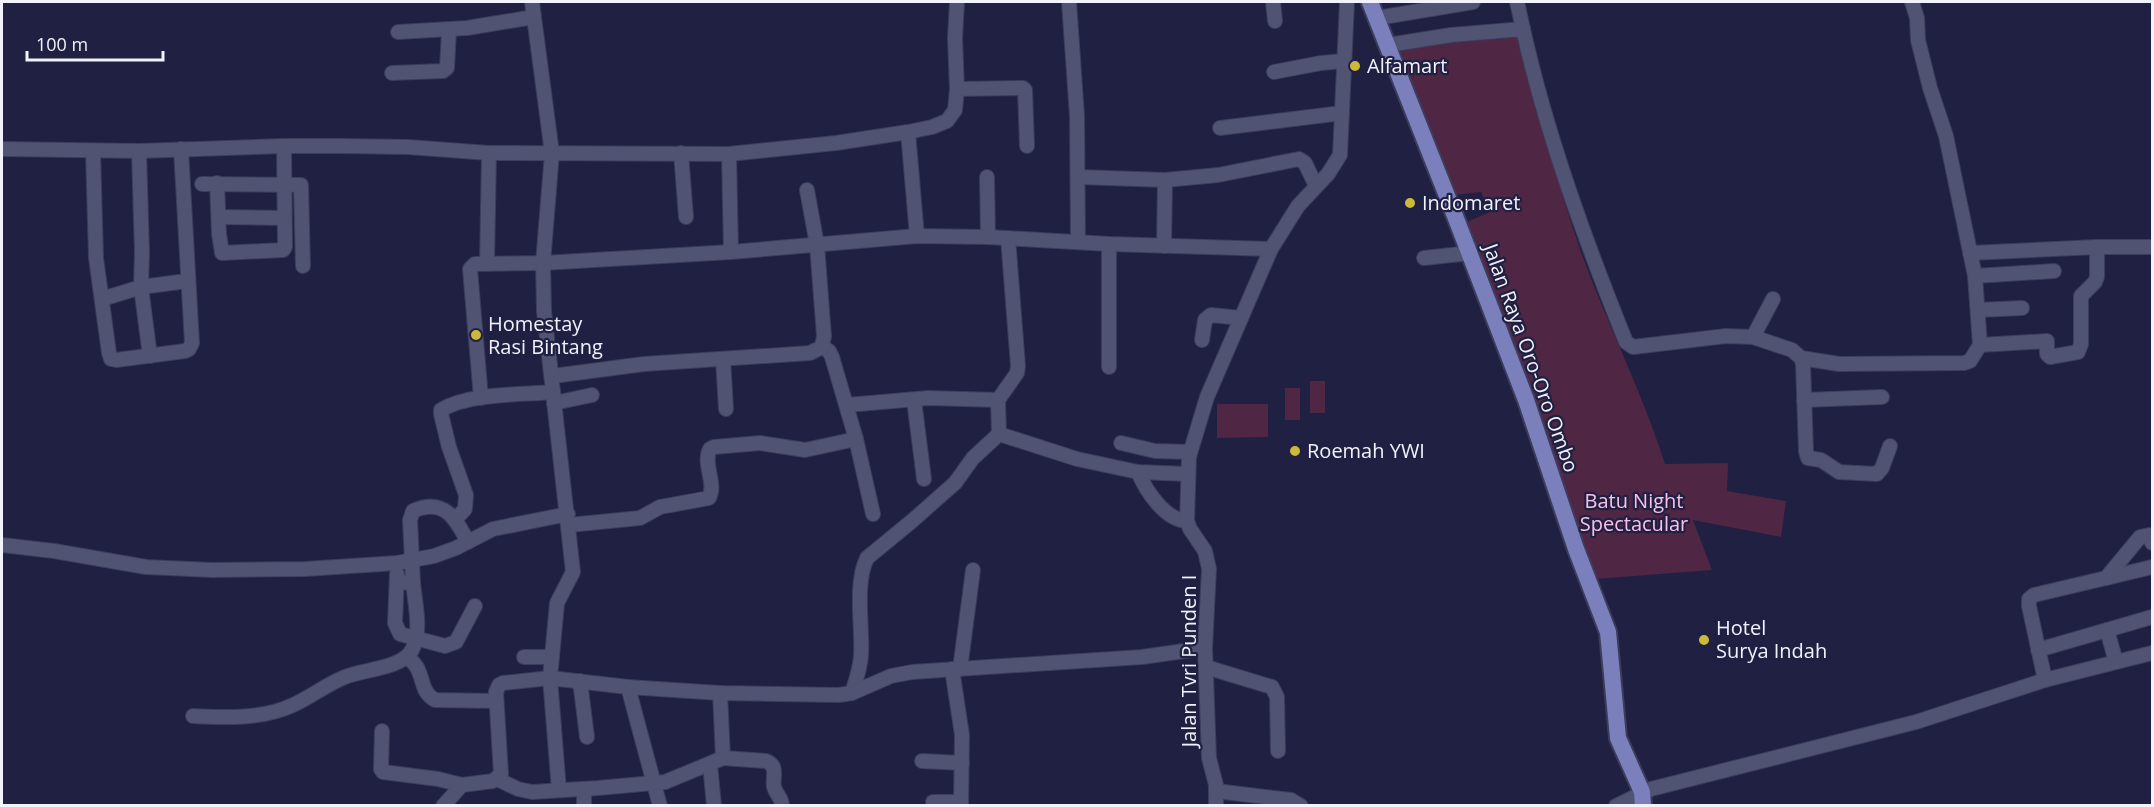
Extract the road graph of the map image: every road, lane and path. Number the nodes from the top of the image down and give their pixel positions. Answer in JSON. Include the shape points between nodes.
{"nodes":[{"id":1,"x":532,"y":2,"type":"edge"},
{"id":2,"x":957,"y":2,"type":"edge"},
{"id":3,"x":1069,"y":2,"type":"edge"},
{"id":4,"x":1273,"y":2,"type":"edge"},
{"id":5,"x":1347,"y":2,"type":"edge"},
{"id":6,"x":1370,"y":2,"type":"edge"},
{"id":7,"x":1473,"y":2,"type":"edge"},
{"id":8,"x":1517,"y":2,"type":"edge"},
{"id":9,"x":1912,"y":2,"type":"edge"},
{"id":10,"x":534,"y":17,"type":"junction"},
{"id":11,"x":1377,"y":18,"type":"junction"},
{"id":12,"x":1275,"y":21,"type":"dead end"},
{"id":13,"x":1523,"y":29,"type":"junction"},
{"id":14,"x":449,"y":30,"type":"junction"},
{"id":15,"x":398,"y":32,"type":"dead end"},
{"id":16,"x":1388,"y":45,"type":"junction"},
{"id":17,"x":1344,"y":62,"type":"junction"},
{"id":18,"x":1274,"y":72,"type":"dead end"},
{"id":19,"x":392,"y":73,"type":"dead end"},
{"id":20,"x":957,"y":89,"type":"junction"},
{"id":21,"x":1342,"y":113,"type":"junction"},
{"id":22,"x":1220,"y":128,"type":"dead end"},
{"id":23,"x":908,"y":132,"type":"junction"},
{"id":24,"x":284,"y":146,"type":"junction"},
{"id":25,"x":1027,"y":146,"type":"dead end"},
{"id":26,"x":2,"y":149,"type":"edge"},
{"id":27,"x":181,"y":149,"type":"junction"},
{"id":28,"x":93,"y":151,"type":"junction"},
{"id":29,"x":139,"y":151,"type":"junction"},
{"id":30,"x":489,"y":153,"type":"junction"},
{"id":31,"x":552,"y":153,"type":"junction"},
{"id":32,"x":681,"y":153,"type":"junction"},
{"id":33,"x":729,"y":154,"type":"junction"},
{"id":34,"x":987,"y":177,"type":"dead end"},
{"id":35,"x":1079,"y":177,"type":"junction"},
{"id":36,"x":1166,"y":180,"type":"junction"},
{"id":37,"x":217,"y":183,"type":"junction"},
{"id":38,"x":284,"y":183,"type":"junction"},
{"id":39,"x":202,"y":184,"type":"dead end"},
{"id":40,"x":1316,"y":186,"type":"junction"},
{"id":41,"x":807,"y":190,"type":"dead end"},
{"id":42,"x":687,"y":217,"type":"dead end"},
{"id":43,"x":219,"y":218,"type":"junction"},
{"id":44,"x":284,"y":218,"type":"junction"},
{"id":45,"x":917,"y":236,"type":"junction"},
{"id":46,"x":988,"y":237,"type":"junction"},
{"id":47,"x":1008,"y":238,"type":"junction"},
{"id":48,"x":1078,"y":242,"type":"junction"},
{"id":49,"x":1108,"y":244,"type":"junction"},
{"id":50,"x":817,"y":245,"type":"junction"},
{"id":51,"x":1164,"y":246,"type":"junction"},
{"id":52,"x":2097,"y":247,"type":"junction"},
{"id":53,"x":2152,"y":247,"type":"edge"},
{"id":54,"x":1270,"y":249,"type":"junction"},
{"id":55,"x":731,"y":252,"type":"junction"},
{"id":56,"x":1970,"y":253,"type":"junction"},
{"id":57,"x":1470,"y":254,"type":"junction"},
{"id":58,"x":1424,"y":258,"type":"dead end"},
{"id":59,"x":543,"y":263,"type":"junction"},
{"id":60,"x":487,"y":264,"type":"junction"},
{"id":61,"x":303,"y":267,"type":"dead end"},
{"id":62,"x":2054,"y":271,"type":"dead end"},
{"id":63,"x":1975,"y":276,"type":"junction"},
{"id":64,"x":187,"y":281,"type":"junction"},
{"id":65,"x":141,"y":287,"type":"junction"},
{"id":66,"x":102,"y":299,"type":"junction"},
{"id":67,"x":1773,"y":299,"type":"dead end"},
{"id":68,"x":2022,"y":308,"type":"dead end"},
{"id":69,"x":1978,"y":310,"type":"junction"},
{"id":70,"x":1241,"y":318,"type":"junction"},
{"id":71,"x":1753,"y":337,"type":"junction"},
{"id":72,"x":1202,"y":340,"type":"dead end"},
{"id":73,"x":1980,"y":345,"type":"junction"},
{"id":74,"x":822,"y":347,"type":"junction"},
{"id":75,"x":150,"y":356,"type":"junction"},
{"id":76,"x":1801,"y":358,"type":"junction"},
{"id":77,"x":723,"y":359,"type":"junction"},
{"id":78,"x":1109,"y":367,"type":"dead end"},
{"id":79,"x":553,"y":376,"type":"junction"},
{"id":80,"x":591,"y":396,"type":"dead end"},
{"id":81,"x":1882,"y":397,"type":"dead end"},
{"id":82,"x":481,"y":398,"type":"junction"},
{"id":83,"x":553,"y":398,"type":"junction"},
{"id":84,"x":914,"y":400,"type":"junction"},
{"id":85,"x":998,"y":400,"type":"junction"},
{"id":86,"x":1804,"y":400,"type":"junction"},
{"id":87,"x":847,"y":405,"type":"junction"},
{"id":88,"x":726,"y":409,"type":"dead end"},
{"id":89,"x":999,"y":434,"type":"junction"},
{"id":90,"x":856,"y":439,"type":"junction"},
{"id":91,"x":1121,"y":443,"type":"dead end"},
{"id":92,"x":1890,"y":446,"type":"dead end"},
{"id":93,"x":1190,"y":452,"type":"junction"},
{"id":94,"x":1138,"y":472,"type":"junction"},
{"id":95,"x":1188,"y":474,"type":"junction"},
{"id":96,"x":924,"y":479,"type":"dead end"},
{"id":97,"x":873,"y":514,"type":"dead end"},
{"id":98,"x":456,"y":519,"type":"junction"},
{"id":99,"x":568,"y":519,"type":"junction"},
{"id":100,"x":1187,"y":521,"type":"junction"},
{"id":101,"x":468,"y":542,"type":"junction"},
{"id":102,"x":2152,"y":543,"type":"edge"},
{"id":103,"x":2,"y":545,"type":"edge"},
{"id":104,"x":413,"y":560,"type":"junction"},
{"id":105,"x":397,"y":563,"type":"junction"},
{"id":106,"x":2152,"y":567,"type":"edge"},
{"id":107,"x":973,"y":570,"type":"dead end"},
{"id":108,"x":2106,"y":578,"type":"junction"},
{"id":109,"x":397,"y":582,"type":"junction"},
{"id":110,"x":413,"y":583,"type":"junction"},
{"id":111,"x":475,"y":606,"type":"dead end"},
{"id":112,"x":2152,"y":616,"type":"edge"},
{"id":113,"x":2107,"y":630,"type":"junction"},
{"id":114,"x":417,"y":638,"type":"junction"},
{"id":115,"x":1205,"y":648,"type":"junction"},
{"id":116,"x":2038,"y":650,"type":"junction"},
{"id":117,"x":2152,"y":653,"type":"edge"},
{"id":118,"x":407,"y":657,"type":"junction"},
{"id":119,"x":524,"y":657,"type":"dead end"},
{"id":120,"x":552,"y":657,"type":"junction"},
{"id":121,"x":2116,"y":662,"type":"junction"},
{"id":122,"x":1206,"y":666,"type":"junction"},
{"id":123,"x":956,"y":669,"type":"junction"},
{"id":124,"x":550,"y":678,"type":"junction"},
{"id":125,"x":2045,"y":680,"type":"junction"},
{"id":126,"x":580,"y":681,"type":"junction"},
{"id":127,"x":628,"y":687,"type":"junction"},
{"id":128,"x":720,"y":693,"type":"junction"},
{"id":129,"x":852,"y":693,"type":"junction"},
{"id":130,"x":496,"y":701,"type":"junction"},
{"id":131,"x":194,"y":716,"type":"dead end"},
{"id":132,"x":382,"y":730,"type":"dead end"},
{"id":133,"x":587,"y":737,"type":"dead end"},
{"id":134,"x":1278,"y":751,"type":"dead end"},
{"id":135,"x":717,"y":761,"type":"junction"},
{"id":136,"x":922,"y":761,"type":"dead end"},
{"id":137,"x":962,"y":763,"type":"junction"},
{"id":138,"x":497,"y":779,"type":"junction"},
{"id":139,"x":654,"y":783,"type":"junction"},
{"id":140,"x":462,"y":785,"type":"junction"},
{"id":141,"x":584,"y":789,"type":"junction"},
{"id":142,"x":559,"y":790,"type":"junction"},
{"id":143,"x":1216,"y":798,"type":"edge"},
{"id":144,"x":1642,"y":799,"type":"edge"},
{"id":145,"x":933,"y":802,"type":"dead end"},
{"id":146,"x":961,"y":804,"type":"edge"},
{"id":147,"x":443,"y":806,"type":"edge"},
{"id":148,"x":584,"y":806,"type":"edge"},
{"id":149,"x":660,"y":806,"type":"edge"},
{"id":150,"x":714,"y":806,"type":"edge"},
{"id":151,"x":782,"y":806,"type":"edge"},
{"id":152,"x":1301,"y":806,"type":"edge"},
{"id":153,"x":1616,"y":806,"type":"edge"}],
"edges":[{"from":1,"to":10,"type":"street"},
{"from":2,"to":20,"type":"street"},
{"from":3,"to":35,"type":"street"},
{"from":4,"to":12,"type":"street"},
{"from":5,"to":17,"type":"street"},
{"from":6,"to":11,"type":"main road","name":"Jalan Raya Oro-Oro Ombo"},
{"from":7,"to":11,"type":"street"},
{"from":8,"to":13,"type":"street"},
{"from":9,"to":56,"type":"street"},
{"from":10,"to":14,"type":"street"},
{"from":10,"to":31,"type":"street"},
{"from":11,"to":16,"type":"main road","name":"Jalan Raya Oro-Oro Ombo"},
{"from":13,"to":16,"type":"street"},
{"from":13,"to":71,"type":"street","via":[[1553,140],[1626,342],[1633,347],[1726,336]]},
{"from":14,"to":15,"type":"street"},
{"from":14,"to":19,"type":"street","via":[[447,68]]},
{"from":16,"to":57,"type":"main road","name":"Jalan Raya Oro-Oro Ombo"},
{"from":17,"to":18,"type":"street"},
{"from":17,"to":21,"type":"street"},
{"from":20,"to":23,"type":"street","via":[[956,110],[951,119]]},
{"from":20,"to":25,"type":"street","via":[[1023,88]]},
{"from":21,"to":22,"type":"street"},
{"from":21,"to":40,"type":"street","via":[[1340,155]]},
{"from":23,"to":33,"type":"street"},
{"from":23,"to":45,"type":"street"},
{"from":24,"to":27,"type":"street"},
{"from":24,"to":30,"type":"street","via":[[408,147]]},
{"from":24,"to":38,"type":"street"},
{"from":26,"to":28,"type":"street"},
{"from":27,"to":29,"type":"street"},
{"from":27,"to":64,"type":"street"},
{"from":28,"to":29,"type":"street"},
{"from":28,"to":66,"type":"street","via":[[96,258]]},
{"from":29,"to":65,"type":"street"},
{"from":30,"to":31,"type":"street"},
{"from":30,"to":60,"type":"street"},
{"from":31,"to":32,"type":"street"},
{"from":31,"to":59,"type":"street"},
{"from":32,"to":33,"type":"street"},
{"from":32,"to":42,"type":"street"},
{"from":33,"to":55,"type":"street"},
{"from":34,"to":46,"type":"street"},
{"from":35,"to":36,"type":"street"},
{"from":35,"to":48,"type":"street"},
{"from":36,"to":40,"type":"street","via":[[1218,175],[1299,159]]},
{"from":36,"to":51,"type":"street"},
{"from":37,"to":38,"type":"street"},
{"from":37,"to":39,"type":"street"},
{"from":37,"to":43,"type":"street"},
{"from":38,"to":44,"type":"street"},
{"from":38,"to":61,"type":"street","via":[[302,187]]},
{"from":40,"to":54,"type":"street"},
{"from":41,"to":50,"type":"street"},
{"from":43,"to":44,"type":"street"},
{"from":43,"to":44,"type":"street","via":[[220,247],[225,254],[283,250]]},
{"from":45,"to":46,"type":"street"},
{"from":45,"to":50,"type":"street"},
{"from":46,"to":47,"type":"street"},
{"from":47,"to":48,"type":"street"},
{"from":47,"to":85,"type":"street","via":[[1018,366]]},
{"from":48,"to":49,"type":"street"},
{"from":49,"to":51,"type":"street"},
{"from":49,"to":78,"type":"street"},
{"from":50,"to":55,"type":"street"},
{"from":50,"to":74,"type":"street"},
{"from":51,"to":54,"type":"street"},
{"from":52,"to":53,"type":"street"},
{"from":52,"to":56,"type":"street"},
{"from":52,"to":73,"type":"street","via":[[2097,277],[2081,296],[2078,352],[2050,357],[2047,341]]},
{"from":54,"to":70,"type":"street"},
{"from":55,"to":59,"type":"street"},
{"from":56,"to":63,"type":"street"},
{"from":57,"to":58,"type":"street"},
{"from":57,"to":144,"type":"main road","name":"Jalan Raya Oro-Oro Ombo","via":[[1608,632],[1618,738]]},
{"from":59,"to":60,"type":"street"},
{"from":59,"to":79,"type":"street","via":[[544,311]]},
{"from":60,"to":82,"type":"street","via":[[474,264],[470,269]]},
{"from":62,"to":63,"type":"street"},
{"from":63,"to":69,"type":"street"},
{"from":64,"to":65,"type":"street"},
{"from":64,"to":75,"type":"street","via":[[191,347]]},
{"from":65,"to":66,"type":"street"},
{"from":65,"to":75,"type":"street"},
{"from":66,"to":75,"type":"street","via":[[111,359]]},
{"from":67,"to":71,"type":"street"},
{"from":68,"to":69,"type":"street"},
{"from":69,"to":73,"type":"street"},
{"from":70,"to":72,"type":"street","via":[[1211,315],[1205,320]]},
{"from":70,"to":93,"type":"street","via":[[1207,398]]},
{"from":71,"to":76,"type":"street","via":[[1792,350]]},
{"from":73,"to":76,"type":"street","via":[[1975,356],[1964,363],[1839,364]]},
{"from":74,"to":77,"type":"street","via":[[810,353]]},
{"from":74,"to":87,"type":"street","via":[[832,357]]},
{"from":76,"to":86,"type":"street"},
{"from":77,"to":79,"type":"street"},
{"from":77,"to":88,"type":"street"},
{"from":79,"to":83,"type":"street"},
{"from":80,"to":83,"type":"street"},
{"from":81,"to":86,"type":"street"},
{"from":82,"to":83,"type":"street"},
{"from":82,"to":98,"type":"street","via":[[443,408],[441,412],[466,495],[465,509]]},
{"from":83,"to":99,"type":"street"},
{"from":84,"to":85,"type":"street"},
{"from":84,"to":87,"type":"street"},
{"from":84,"to":96,"type":"street"},
{"from":85,"to":89,"type":"street"},
{"from":86,"to":92,"type":"street","via":[[1809,459],[1821,460],[1839,472],[1877,474]]},
{"from":87,"to":90,"type":"street"},
{"from":89,"to":94,"type":"street","via":[[1077,459]]},
{"from":89,"to":129,"type":"street","via":[[973,458],[955,483],[867,558],[861,583],[860,669]]},
{"from":90,"to":97,"type":"street"},
{"from":90,"to":99,"type":"street","via":[[806,450],[760,443],[714,447],[706,457],[712,492],[709,498],[660,507],[640,518]]},
{"from":91,"to":93,"type":"street","via":[[1155,451]]},
{"from":93,"to":95,"type":"street"},
{"from":94,"to":95,"type":"street"},
{"from":94,"to":100,"type":"street","via":[[1145,488],[1161,505],[1175,518]]},
{"from":95,"to":100,"type":"street"},
{"from":98,"to":101,"type":"street"},
{"from":98,"to":104,"type":"street","via":[[438,508],[413,511]]},
{"from":99,"to":101,"type":"street","via":[[493,529]]},
{"from":99,"to":120,"type":"street","via":[[573,572],[557,603]]},
{"from":100,"to":115,"type":"street","name":"Jalan Tvri Punden I","via":[[1205,551],[1209,569]]},
{"from":101,"to":104,"type":"street"},
{"from":102,"to":108,"type":"street","via":[[2149,535],[2140,537]]},
{"from":103,"to":105,"type":"street","via":[[146,567],[204,570]]},
{"from":104,"to":105,"type":"street"},
{"from":104,"to":110,"type":"street"},
{"from":105,"to":109,"type":"street"},
{"from":106,"to":108,"type":"street"},
{"from":107,"to":123,"type":"street"},
{"from":108,"to":116,"type":"street","via":[[2031,597],[2029,606]]},
{"from":109,"to":110,"type":"street"},
{"from":109,"to":114,"type":"street","via":[[397,630]]},
{"from":110,"to":114,"type":"street"},
{"from":111,"to":114,"type":"street","via":[[452,645]]},
{"from":112,"to":113,"type":"street"},
{"from":113,"to":116,"type":"street"},
{"from":113,"to":121,"type":"street"},
{"from":114,"to":118,"type":"street"},
{"from":115,"to":122,"type":"street","name":"Jalan Tvri Punden I"},
{"from":115,"to":123,"type":"street","via":[[1142,657]]},
{"from":116,"to":125,"type":"street"},
{"from":117,"to":121,"type":"street"},
{"from":118,"to":130,"type":"street","via":[[419,670],[423,689],[435,700]]},
{"from":118,"to":131,"type":"street","via":[[346,677],[292,706],[223,718]]},
{"from":119,"to":120,"type":"street"},
{"from":120,"to":124,"type":"street"},
{"from":121,"to":125,"type":"street"},
{"from":122,"to":134,"type":"street","via":[[1272,687],[1277,697]]},
{"from":122,"to":143,"type":"street","name":"Jalan Tvri Punden I","via":[[1209,758]]},
{"from":123,"to":129,"type":"street","via":[[891,676]]},
{"from":123,"to":137,"type":"street"},
{"from":124,"to":126,"type":"street"},
{"from":124,"to":130,"type":"street","via":[[503,683],[496,692]]},
{"from":124,"to":142,"type":"street"},
{"from":125,"to":144,"type":"street","via":[[1916,722]]},
{"from":126,"to":127,"type":"street"},
{"from":126,"to":133,"type":"street"},
{"from":127,"to":128,"type":"street"},
{"from":127,"to":139,"type":"street"},
{"from":128,"to":129,"type":"street"},
{"from":128,"to":135,"type":"street"},
{"from":130,"to":138,"type":"street","via":[[501,772]]},
{"from":132,"to":140,"type":"street","via":[[384,772]]},
{"from":135,"to":139,"type":"street"},
{"from":135,"to":150,"type":"street"},
{"from":135,"to":151,"type":"street","via":[[770,763]]},
{"from":136,"to":137,"type":"street"},
{"from":137,"to":146,"type":"street"},
{"from":138,"to":140,"type":"street"},
{"from":138,"to":142,"type":"street","via":[[525,791]]},
{"from":139,"to":141,"type":"street"},
{"from":139,"to":149,"type":"street"},
{"from":140,"to":147,"type":"street"},
{"from":141,"to":142,"type":"street"},
{"from":141,"to":148,"type":"street"},
{"from":143,"to":152,"type":"street","via":[[1291,800]]},
{"from":144,"to":153,"type":"street"},
{"from":145,"to":146,"type":"street"}]}
